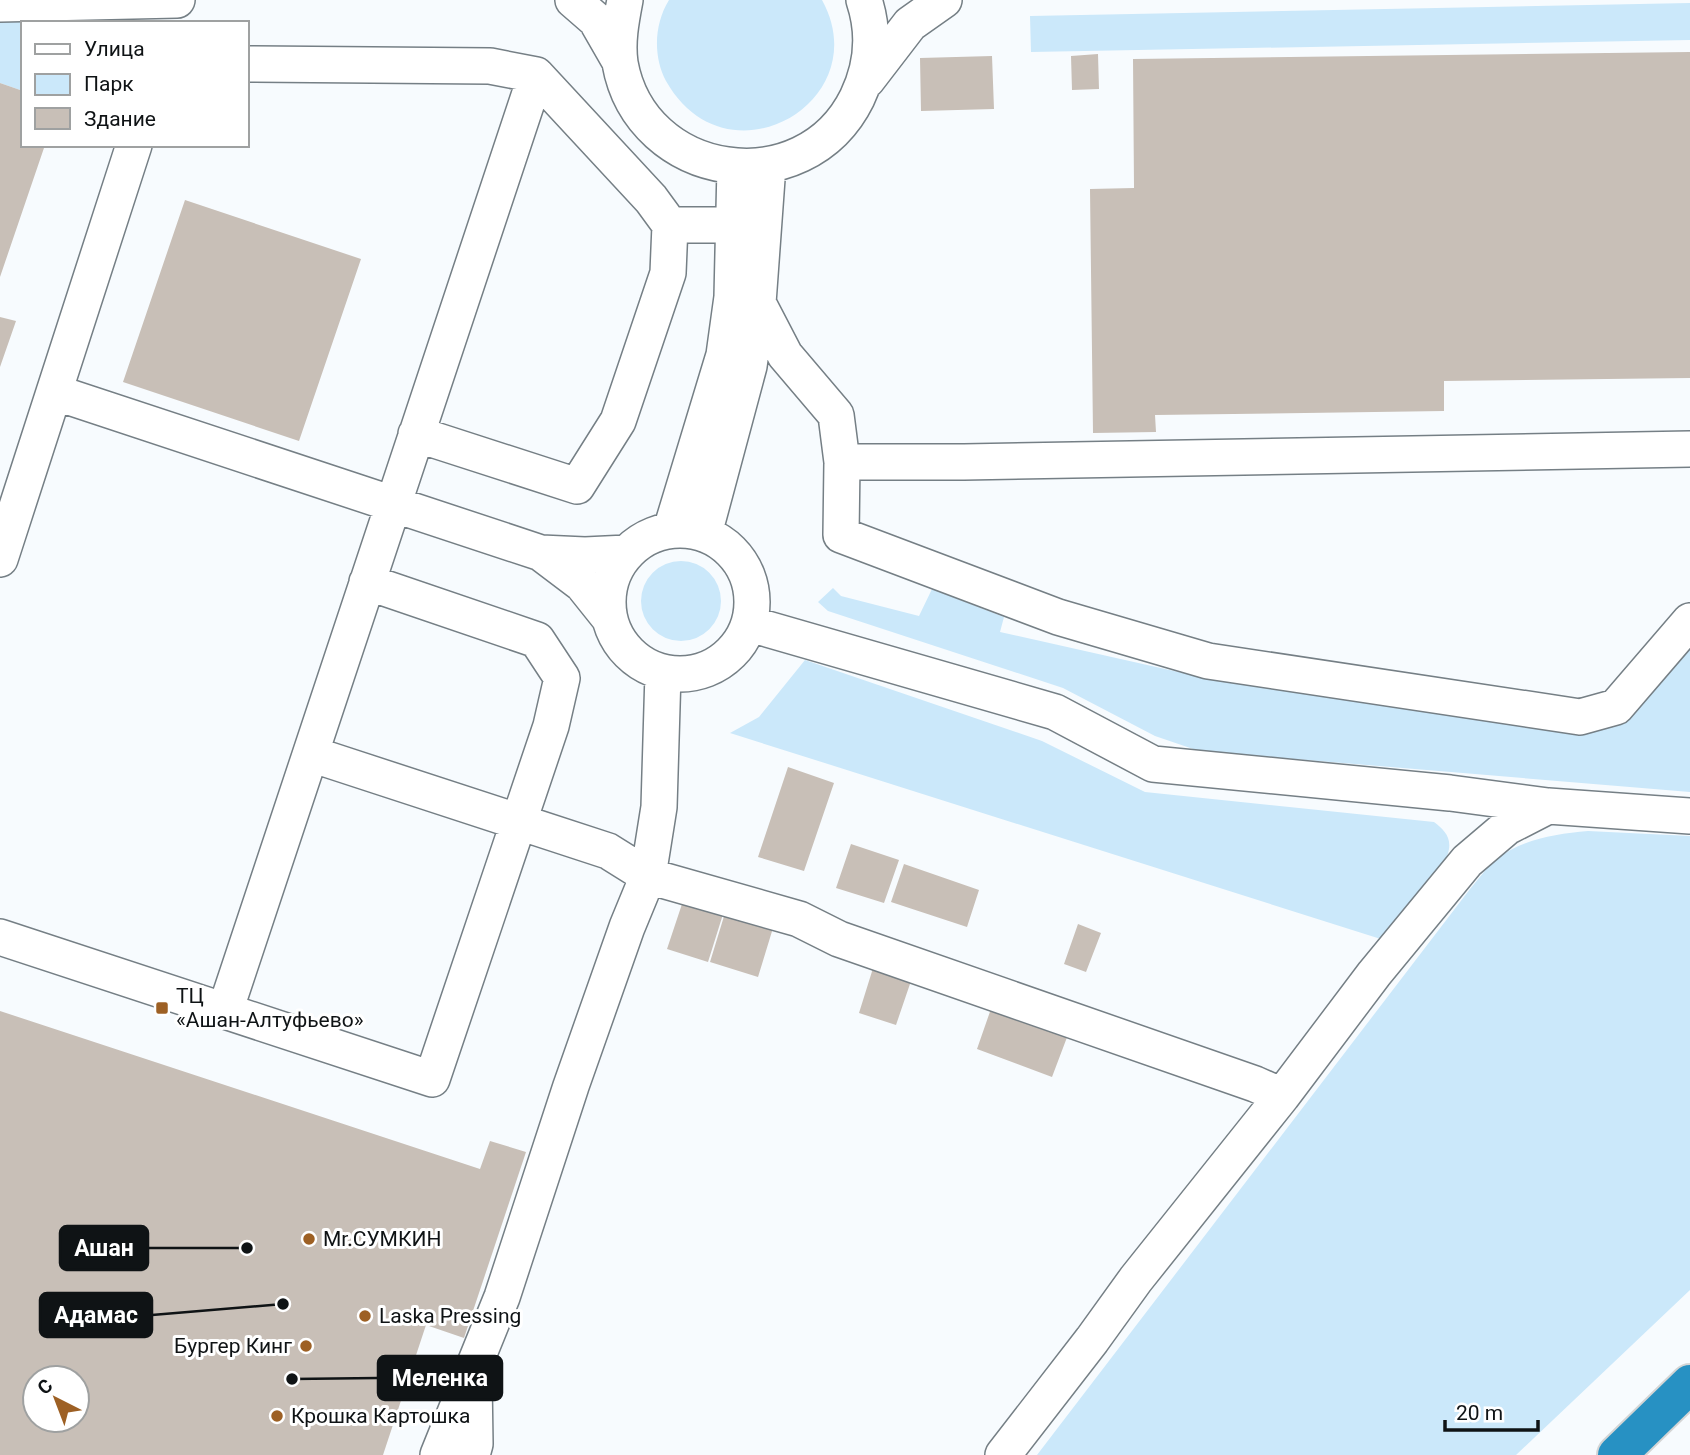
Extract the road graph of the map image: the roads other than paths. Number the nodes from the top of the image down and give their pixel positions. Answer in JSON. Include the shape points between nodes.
{"nodes":[{"id":1,"x":573,"y":0,"type":"edge"},
{"id":2,"x":625,"y":0,"type":"edge"},
{"id":3,"x":864,"y":0,"type":"edge"},
{"id":4,"x":944,"y":0,"type":"edge"},
{"id":5,"x":0,"y":4,"type":"edge"},
{"id":6,"x":159,"y":8,"type":"edge"},
{"id":7,"x":620,"y":63,"type":"junction"},
{"id":8,"x":248,"y":64,"type":"edge"},
{"id":9,"x":536,"y":75,"type":"junction"},
{"id":10,"x":865,"y":82,"type":"junction"},
{"id":11,"x":133,"y":147,"type":"edge"},
{"id":12,"x":751,"y":167,"type":"junction"},
{"id":13,"x":670,"y":225,"type":"junction"},
{"id":14,"x":732,"y":225,"type":"junction"},
{"id":15,"x":758,"y":303,"type":"junction"},
{"id":16,"x":785,"y":355,"type":"junction"},
{"id":17,"x":749,"y":366,"type":"junction"},
{"id":18,"x":54,"y":392,"type":"junction"},
{"id":19,"x":416,"y":434,"type":"junction"},
{"id":20,"x":1690,"y":449,"type":"edge"},
{"id":21,"x":842,"y":462,"type":"junction"},
{"id":22,"x":393,"y":504,"type":"junction"},
{"id":23,"x":688,"y":532,"type":"junction"},
{"id":24,"x":541,"y":552,"type":"junction"},
{"id":25,"x":628,"y":553,"type":"junction"},
{"id":26,"x":0,"y":559,"type":"edge"},
{"id":27,"x":367,"y":582,"type":"junction"},
{"id":28,"x":610,"y":619,"type":"junction"},
{"id":29,"x":1690,"y":621,"type":"edge"},
{"id":30,"x":750,"y":624,"type":"junction"},
{"id":31,"x":663,"y":673,"type":"junction"},
{"id":32,"x":311,"y":754,"type":"junction"},
{"id":33,"x":1450,"y":793,"type":"junction"},
{"id":34,"x":1548,"y":806,"type":"junction"},
{"id":35,"x":1690,"y":817,"type":"edge"},
{"id":36,"x":518,"y":822,"type":"junction"},
{"id":37,"x":1467,"y":861,"type":"junction"},
{"id":38,"x":648,"y":876,"type":"junction"},
{"id":39,"x":0,"y":937,"type":"edge"},
{"id":40,"x":225,"y":1011,"type":"junction"},
{"id":41,"x":1282,"y":1096,"type":"junction"},
{"id":42,"x":474,"y":1367,"type":"junction"},
{"id":43,"x":1690,"y":1384,"type":"edge"},
{"id":44,"x":438,"y":1455,"type":"edge"},
{"id":45,"x":472,"y":1455,"type":"edge"},
{"id":46,"x":1003,"y":1455,"type":"edge"},
{"id":47,"x":1617,"y":1455,"type":"edge"}],
"edges":[{"from":1,"to":7,"type":"street","via":[[596,20]]},
{"from":2,"to":7,"type":"street","via":[[619,31]]},
{"from":3,"to":10,"type":"street","via":[[871,50]]},
{"from":4,"to":10,"type":"street","via":[[909,24]]},
{"from":5,"to":6,"type":"street"},
{"from":7,"to":12,"type":"street","via":[[630,95],[648,123],[673,145],[702,160]]},
{"from":8,"to":9,"type":"street","via":[[490,66]]},
{"from":9,"to":13,"type":"street"},
{"from":9,"to":19,"type":"street"},
{"from":10,"to":12,"type":"street","via":[[850,112],[827,137],[800,155]]},
{"from":11,"to":18,"type":"street"},
{"from":12,"to":14,"type":"street"},
{"from":12,"to":15,"type":"street"},
{"from":13,"to":14,"type":"street"},
{"from":13,"to":19,"type":"street","via":[[668,273],[618,421],[577,486]]},
{"from":14,"to":23,"type":"street","via":[[732,297],[724,355]]},
{"from":15,"to":16,"type":"street"},
{"from":15,"to":17,"type":"street"},
{"from":16,"to":17,"type":"street"},
{"from":16,"to":21,"type":"street","via":[[836,415]]},
{"from":17,"to":23,"type":"street"},
{"from":18,"to":22,"type":"street"},
{"from":18,"to":26,"type":"street"},
{"from":19,"to":22,"type":"street"},
{"from":20,"to":21,"type":"street"},
{"from":21,"to":29,"type":"street","via":[[841,535],[1058,617],[1208,661],[1580,717],[1616,707]]},
{"from":22,"to":24,"type":"street"},
{"from":22,"to":27,"type":"street"},
{"from":23,"to":25,"type":"street","via":[[647,538]]},
{"from":23,"to":30,"type":"street","via":[[724,544],[739,560],[753,601]]},
{"from":24,"to":25,"type":"street"},
{"from":24,"to":28,"type":"street","via":[[582,584]]},
{"from":25,"to":28,"type":"street","via":[[614,573],[608,595]]},
{"from":27,"to":32,"type":"street"},
{"from":27,"to":36,"type":"street","via":[[537,640],[562,678],[551,726]]},
{"from":28,"to":31,"type":"street","via":[[629,653]]},
{"from":30,"to":31,"type":"street","via":[[725,659],[706,670]]},
{"from":30,"to":33,"type":"street","via":[[1055,712],[1153,764]]},
{"from":31,"to":38,"type":"street","via":[[659,807]]},
{"from":32,"to":36,"type":"street"},
{"from":32,"to":40,"type":"street"},
{"from":33,"to":34,"type":"street"},
{"from":33,"to":37,"type":"street","via":[[1471,824]]},
{"from":34,"to":35,"type":"street"},
{"from":34,"to":37,"type":"street","via":[[1507,827]]},
{"from":36,"to":38,"type":"street","via":[[608,851]]},
{"from":36,"to":40,"type":"street","via":[[432,1080]]},
{"from":37,"to":41,"type":"street"},
{"from":38,"to":41,"type":"street","via":[[799,919],[839,939]]},
{"from":38,"to":42,"type":"street"},
{"from":39,"to":40,"type":"street"},
{"from":41,"to":46,"type":"street"},
{"from":42,"to":44,"type":"street"},
{"from":42,"to":45,"type":"street"},
{"from":43,"to":47,"type":"highway"}]}
